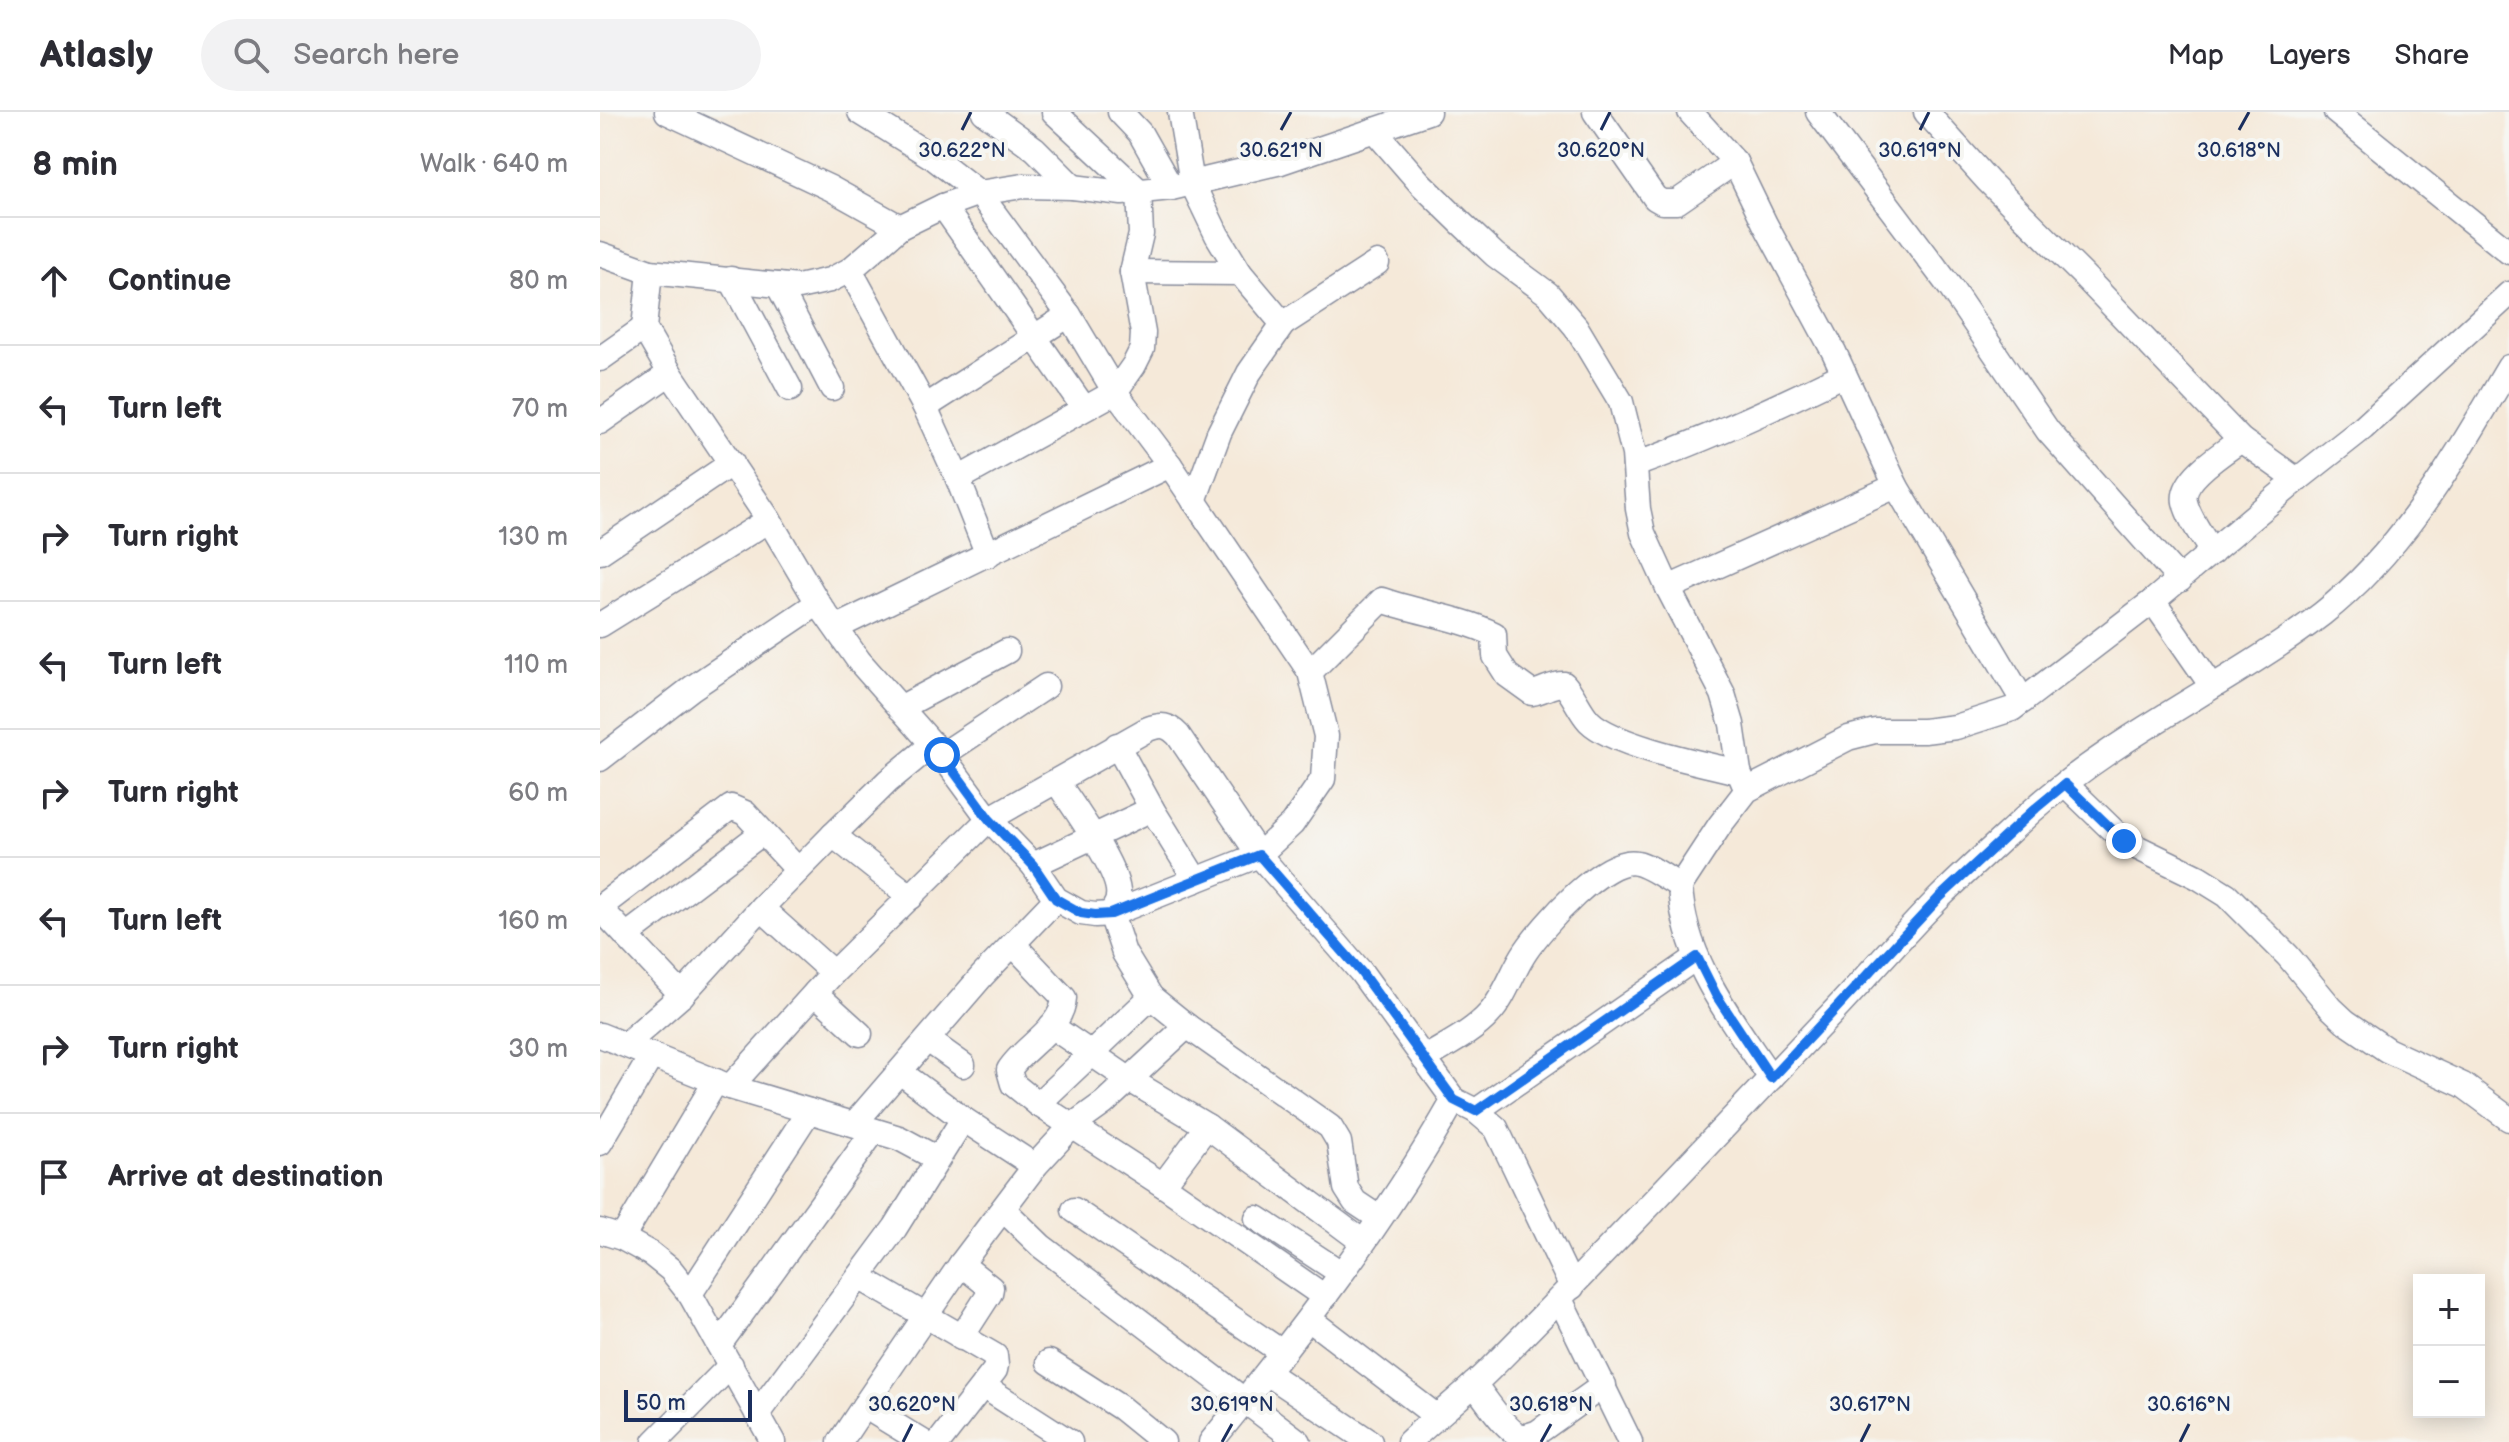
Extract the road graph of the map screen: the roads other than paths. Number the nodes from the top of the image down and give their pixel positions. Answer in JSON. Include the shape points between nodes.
{"nodes":[{"id":1,"x":667,"y":112,"type":"edge"},
{"id":2,"x":860,"y":112,"type":"edge"},
{"id":3,"x":984,"y":112,"type":"edge"},
{"id":4,"x":1054,"y":112,"type":"edge"},
{"id":5,"x":1120,"y":112,"type":"edge"},
{"id":6,"x":1180,"y":112,"type":"edge"},
{"id":7,"x":1595,"y":112,"type":"edge"},
{"id":8,"x":1690,"y":112,"type":"edge"},
{"id":9,"x":1818,"y":112,"type":"edge"},
{"id":10,"x":1926,"y":112,"type":"edge"},
{"id":11,"x":2336,"y":112,"type":"edge"},
{"id":12,"x":1420,"y":113,"type":"edge"},
{"id":13,"x":1374,"y":130,"type":"junction"},
{"id":14,"x":1735,"y":162,"type":"junction"},
{"id":15,"x":1182,"y":185,"type":"junction"},
{"id":16,"x":1073,"y":187,"type":"junction"},
{"id":17,"x":1139,"y":191,"type":"junction"},
{"id":18,"x":979,"y":193,"type":"junction"},
{"id":19,"x":943,"y":206,"type":"junction"},
{"id":20,"x":900,"y":227,"type":"junction"},
{"id":21,"x":2509,"y":252,"type":"edge"},
{"id":22,"x":600,"y":254,"type":"edge"},
{"id":23,"x":1377,"y":263,"type":"dead end"},
{"id":24,"x":850,"y":270,"type":"junction"},
{"id":25,"x":650,"y":272,"type":"junction"},
{"id":26,"x":1132,"y":272,"type":"junction"},
{"id":27,"x":1240,"y":273,"type":"junction"},
{"id":28,"x":731,"y":279,"type":"junction"},
{"id":29,"x":778,"y":285,"type":"junction"},
{"id":30,"x":2509,"y":294,"type":"edge"},
{"id":31,"x":1069,"y":315,"type":"junction"},
{"id":32,"x":1283,"y":324,"type":"junction"},
{"id":33,"x":644,"y":328,"type":"junction"},
{"id":34,"x":1035,"y":336,"type":"junction"},
{"id":35,"x":600,"y":359,"type":"edge"},
{"id":36,"x":2509,"y":367,"type":"edge"},
{"id":37,"x":670,"y":373,"type":"junction"},
{"id":38,"x":1844,"y":374,"type":"junction"},
{"id":39,"x":832,"y":388,"type":"dead end"},
{"id":40,"x":790,"y":389,"type":"dead end"},
{"id":41,"x":1115,"y":392,"type":"junction"},
{"id":42,"x":925,"y":407,"type":"junction"},
{"id":43,"x":1084,"y":408,"type":"junction"},
{"id":44,"x":600,"y":422,"type":"edge"},
{"id":45,"x":2241,"y":440,"type":"junction"},
{"id":46,"x":732,"y":463,"type":"junction"},
{"id":47,"x":1170,"y":465,"type":"junction"},
{"id":48,"x":1635,"y":465,"type":"junction"},
{"id":49,"x":958,"y":479,"type":"junction"},
{"id":50,"x":2297,"y":480,"type":"junction"},
{"id":51,"x":1896,"y":486,"type":"junction"},
{"id":52,"x":1194,"y":501,"type":"junction"},
{"id":53,"x":769,"y":520,"type":"junction"},
{"id":54,"x":600,"y":552,"type":"edge"},
{"id":55,"x":2212,"y":552,"type":"junction"},
{"id":56,"x":988,"y":555,"type":"junction"},
{"id":57,"x":2180,"y":580,"type":"junction"},
{"id":58,"x":1668,"y":588,"type":"junction"},
{"id":59,"x":2153,"y":601,"type":"junction"},
{"id":60,"x":818,"y":603,"type":"junction"},
{"id":61,"x":600,"y":625,"type":"edge"},
{"id":62,"x":837,"y":627,"type":"junction"},
{"id":63,"x":1007,"y":651,"type":"dead end"},
{"id":64,"x":1310,"y":672,"type":"junction"},
{"id":65,"x":1046,"y":686,"type":"dead end"},
{"id":66,"x":2212,"y":686,"type":"junction"},
{"id":67,"x":2023,"y":701,"type":"junction"},
{"id":68,"x":900,"y":708,"type":"junction"},
{"id":69,"x":1117,"y":745,"type":"junction"},
{"id":70,"x":938,"y":750,"type":"junction"},
{"id":71,"x":600,"y":759,"type":"edge"},
{"id":72,"x":1743,"y":781,"type":"junction"},
{"id":73,"x":1057,"y":782,"type":"junction"},
{"id":74,"x":2065,"y":784,"type":"junction"},
{"id":75,"x":1152,"y":809,"type":"junction"},
{"id":76,"x":989,"y":819,"type":"junction"},
{"id":77,"x":762,"y":833,"type":"junction"},
{"id":78,"x":833,"y":835,"type":"junction"},
{"id":79,"x":1093,"y":836,"type":"junction"},
{"id":80,"x":1259,"y":855,"type":"junction"},
{"id":81,"x":1033,"y":865,"type":"junction"},
{"id":82,"x":648,"y":868,"type":"junction"},
{"id":83,"x":798,"y":870,"type":"junction"},
{"id":84,"x":1196,"y":880,"type":"junction"},
{"id":85,"x":1680,"y":886,"type":"junction"},
{"id":86,"x":911,"y":897,"type":"junction"},
{"id":87,"x":675,"y":898,"type":"junction"},
{"id":88,"x":1056,"y":899,"type":"junction"},
{"id":89,"x":600,"y":908,"type":"edge"},
{"id":90,"x":761,"y":908,"type":"junction"},
{"id":91,"x":1111,"y":914,"type":"junction"},
{"id":92,"x":626,"y":936,"type":"junction"},
{"id":93,"x":1013,"y":944,"type":"junction"},
{"id":94,"x":1697,"y":957,"type":"junction"},
{"id":95,"x":833,"y":973,"type":"junction"},
{"id":96,"x":815,"y":993,"type":"junction"},
{"id":97,"x":682,"y":995,"type":"junction"},
{"id":98,"x":1151,"y":997,"type":"junction"},
{"id":99,"x":1051,"y":1026,"type":"junction"},
{"id":100,"x":1187,"y":1026,"type":"junction"},
{"id":101,"x":860,"y":1034,"type":"dead end"},
{"id":102,"x":928,"y":1040,"type":"junction"},
{"id":103,"x":608,"y":1041,"type":"edge"},
{"id":104,"x":652,"y":1055,"type":"junction"},
{"id":105,"x":1091,"y":1055,"type":"junction"},
{"id":106,"x":1424,"y":1059,"type":"junction"},
{"id":107,"x":963,"y":1065,"type":"dead end"},
{"id":108,"x":900,"y":1072,"type":"junction"},
{"id":109,"x":1771,"y":1078,"type":"junction"},
{"id":110,"x":1130,"y":1080,"type":"junction"},
{"id":111,"x":723,"y":1084,"type":"junction"},
{"id":112,"x":1454,"y":1100,"type":"junction"},
{"id":113,"x":1038,"y":1104,"type":"junction"},
{"id":114,"x":809,"y":1111,"type":"junction"},
{"id":115,"x":1476,"y":1111,"type":"junction"},
{"id":116,"x":963,"y":1119,"type":"junction"},
{"id":117,"x":2509,"y":1119,"type":"edge"},
{"id":118,"x":1072,"y":1126,"type":"junction"},
{"id":119,"x":1207,"y":1126,"type":"junction"},
{"id":120,"x":864,"y":1127,"type":"junction"},
{"id":121,"x":600,"y":1143,"type":"edge"},
{"id":122,"x":936,"y":1158,"type":"junction"},
{"id":123,"x":1035,"y":1166,"type":"junction"},
{"id":124,"x":1163,"y":1185,"type":"junction"},
{"id":125,"x":1003,"y":1209,"type":"junction"},
{"id":126,"x":1074,"y":1210,"type":"dead end"},
{"id":127,"x":1257,"y":1218,"type":"dead end"},
{"id":128,"x":1379,"y":1218,"type":"junction"},
{"id":129,"x":611,"y":1234,"type":"edge"},
{"id":130,"x":1363,"y":1242,"type":"junction"},
{"id":131,"x":961,"y":1264,"type":"junction"},
{"id":132,"x":1341,"y":1273,"type":"junction"},
{"id":133,"x":859,"y":1277,"type":"junction"},
{"id":134,"x":1566,"y":1293,"type":"junction"},
{"id":135,"x":690,"y":1294,"type":"junction"},
{"id":136,"x":1325,"y":1297,"type":"junction"},
{"id":137,"x":928,"y":1316,"type":"junction"},
{"id":138,"x":1309,"y":1319,"type":"junction"},
{"id":139,"x":961,"y":1338,"type":"junction"},
{"id":140,"x":1283,"y":1353,"type":"junction"},
{"id":141,"x":725,"y":1355,"type":"junction"},
{"id":142,"x":1049,"y":1362,"type":"dead end"},
{"id":143,"x":1267,"y":1373,"type":"junction"},
{"id":144,"x":1474,"y":1384,"type":"junction"},
{"id":145,"x":1604,"y":1385,"type":"junction"},
{"id":146,"x":983,"y":1386,"type":"junction"},
{"id":147,"x":1244,"y":1402,"type":"junction"},
{"id":148,"x":864,"y":1406,"type":"junction"},
{"id":149,"x":757,"y":1414,"type":"junction"},
{"id":150,"x":1436,"y":1416,"type":"junction"},
{"id":151,"x":655,"y":1442,"type":"edge"},
{"id":152,"x":773,"y":1442,"type":"edge"},
{"id":153,"x":840,"y":1442,"type":"edge"},
{"id":154,"x":923,"y":1442,"type":"edge"},
{"id":155,"x":939,"y":1442,"type":"edge"},
{"id":156,"x":1070,"y":1442,"type":"edge"},
{"id":157,"x":1163,"y":1442,"type":"edge"},
{"id":158,"x":1211,"y":1442,"type":"edge"},
{"id":159,"x":1299,"y":1442,"type":"edge"},
{"id":160,"x":1370,"y":1442,"type":"edge"},
{"id":161,"x":1409,"y":1442,"type":"edge"},
{"id":162,"x":1630,"y":1442,"type":"edge"}],
"edges":[{"from":1,"to":20,"type":"street"},
{"from":2,"to":18,"type":"street"},
{"from":3,"to":16,"type":"street","via":[[1035,149]]},
{"from":4,"to":17,"type":"street"},
{"from":5,"to":15,"type":"street"},
{"from":6,"to":15,"type":"street"},
{"from":7,"to":14,"type":"street","via":[[1662,202],[1677,202]]},
{"from":8,"to":14,"type":"street"},
{"from":9,"to":57,"type":"street","via":[[1950,287],[2048,431]]},
{"from":10,"to":45,"type":"street"},
{"from":11,"to":21,"type":"street"},
{"from":12,"to":13,"type":"street"},
{"from":13,"to":15,"type":"street","via":[[1281,162]]},
{"from":13,"to":48,"type":"street","via":[[1461,223],[1548,294],[1576,327],[1621,402]]},
{"from":14,"to":38,"type":"street"},
{"from":15,"to":17,"type":"street"},
{"from":15,"to":27,"type":"street"},
{"from":16,"to":17,"type":"street"},
{"from":16,"to":18,"type":"street","via":[[1023,186]]},
{"from":17,"to":26,"type":"street","via":[[1141,234]]},
{"from":18,"to":19,"type":"street"},
{"from":18,"to":31,"type":"street"},
{"from":19,"to":20,"type":"street"},
{"from":19,"to":34,"type":"street"},
{"from":20,"to":24,"type":"street"},
{"from":22,"to":25,"type":"street"},
{"from":23,"to":32,"type":"street"},
{"from":24,"to":29,"type":"street","via":[[798,287]]},
{"from":24,"to":42,"type":"street"},
{"from":25,"to":28,"type":"street"},
{"from":25,"to":33,"type":"street"},
{"from":26,"to":27,"type":"street"},
{"from":26,"to":41,"type":"street","via":[[1142,349]]},
{"from":27,"to":32,"type":"street"},
{"from":28,"to":29,"type":"street"},
{"from":28,"to":40,"type":"street"},
{"from":29,"to":39,"type":"street"},
{"from":30,"to":50,"type":"street","via":[[2363,428]]},
{"from":31,"to":34,"type":"street"},
{"from":31,"to":41,"type":"street"},
{"from":32,"to":52,"type":"street","via":[[1249,373]]},
{"from":33,"to":35,"type":"street"},
{"from":33,"to":37,"type":"street"},
{"from":34,"to":42,"type":"street"},
{"from":34,"to":43,"type":"street"},
{"from":36,"to":66,"type":"street","via":[[2424,504],[2374,567],[2322,614]]},
{"from":37,"to":44,"type":"street"},
{"from":37,"to":46,"type":"street"},
{"from":38,"to":48,"type":"street","via":[[1694,444]]},
{"from":38,"to":51,"type":"street"},
{"from":41,"to":43,"type":"street"},
{"from":41,"to":47,"type":"street"},
{"from":42,"to":49,"type":"street"},
{"from":43,"to":49,"type":"street"},
{"from":45,"to":50,"type":"street"},
{"from":45,"to":55,"type":"street","via":[[2188,484],[2184,499]]},
{"from":46,"to":53,"type":"street"},
{"from":46,"to":54,"type":"street"},
{"from":47,"to":52,"type":"street"},
{"from":47,"to":56,"type":"street"},
{"from":48,"to":58,"type":"street","via":[[1643,533]]},
{"from":49,"to":56,"type":"street"},
{"from":50,"to":55,"type":"street"},
{"from":51,"to":58,"type":"street"},
{"from":51,"to":67,"type":"street"},
{"from":52,"to":64,"type":"street"},
{"from":53,"to":60,"type":"street"},
{"from":53,"to":61,"type":"street"},
{"from":55,"to":57,"type":"street"},
{"from":56,"to":62,"type":"street"},
{"from":57,"to":59,"type":"street"},
{"from":58,"to":72,"type":"street","via":[[1723,694]]},
{"from":59,"to":66,"type":"street"},
{"from":59,"to":67,"type":"street"},
{"from":60,"to":62,"type":"street"},
{"from":60,"to":71,"type":"street","via":[[692,688]]},
{"from":62,"to":68,"type":"street"},
{"from":63,"to":68,"type":"street"},
{"from":64,"to":72,"type":"street","via":[[1382,600],[1494,634],[1495,656],[1507,675],[1532,693],[1564,684],[1590,721],[1605,732]]},
{"from":64,"to":80,"type":"street","via":[[1326,736],[1323,779],[1292,824]]},
{"from":65,"to":70,"type":"street"},
{"from":66,"to":74,"type":"street"},
{"from":67,"to":72,"type":"street","via":[[1956,727],[1875,731],[1848,738]]},
{"from":68,"to":70,"type":"street"},
{"from":69,"to":73,"type":"street"},
{"from":69,"to":75,"type":"street"},
{"from":69,"to":80,"type":"street","via":[[1160,725],[1169,727]]},
{"from":70,"to":76,"type":"street"},
{"from":70,"to":78,"type":"street","via":[[888,781]]},
{"from":72,"to":85,"type":"street"},
{"from":73,"to":76,"type":"street"},
{"from":73,"to":79,"type":"street"},
{"from":74,"to":109,"type":"street","via":[[1940,897]]},
{"from":74,"to":117,"type":"street","via":[[2124,841],[2227,895],[2346,1022],[2387,1050],[2463,1085]]},
{"from":75,"to":79,"type":"street"},
{"from":75,"to":84,"type":"street"},
{"from":76,"to":81,"type":"street"},
{"from":76,"to":86,"type":"street"},
{"from":77,"to":82,"type":"street","via":[[745,813],[731,807]]},
{"from":77,"to":83,"type":"street"},
{"from":77,"to":87,"type":"street"},
{"from":78,"to":83,"type":"street"},
{"from":78,"to":86,"type":"street"},
{"from":79,"to":81,"type":"street"},
{"from":79,"to":91,"type":"street","via":[[1117,882],[1119,899]]},
{"from":80,"to":84,"type":"street"},
{"from":80,"to":106,"type":"street","via":[[1361,972]]},
{"from":81,"to":88,"type":"street"},
{"from":82,"to":87,"type":"street"},
{"from":82,"to":89,"type":"street"},
{"from":83,"to":90,"type":"street"},
{"from":84,"to":91,"type":"street"},
{"from":85,"to":94,"type":"street","via":[[1684,925]]},
{"from":85,"to":106,"type":"street","via":[[1637,863],[1622,862],[1609,870],[1569,901],[1526,951],[1488,1016]]},
{"from":86,"to":95,"type":"street"},
{"from":87,"to":92,"type":"street"},
{"from":88,"to":91,"type":"street","via":[[1081,913]]},
{"from":88,"to":93,"type":"street"},
{"from":89,"to":92,"type":"street"},
{"from":90,"to":95,"type":"street"},
{"from":90,"to":97,"type":"street"},
{"from":91,"to":98,"type":"street","via":[[1124,953]]},
{"from":92,"to":97,"type":"street"},
{"from":93,"to":99,"type":"street","via":[[1064,998]]},
{"from":93,"to":102,"type":"street"},
{"from":94,"to":109,"type":"street"},
{"from":94,"to":115,"type":"street"},
{"from":95,"to":96,"type":"street"},
{"from":96,"to":101,"type":"street"},
{"from":96,"to":111,"type":"street"},
{"from":97,"to":103,"type":"street"},
{"from":98,"to":100,"type":"street"},
{"from":98,"to":105,"type":"street"},
{"from":99,"to":105,"type":"street"},
{"from":99,"to":113,"type":"street","via":[[1009,1070],[1013,1084]]},
{"from":100,"to":110,"type":"street"},
{"from":100,"to":128,"type":"street","via":[[1330,1127],[1339,1142],[1346,1188],[1355,1202]]},
{"from":102,"to":107,"type":"street"},
{"from":102,"to":108,"type":"street"},
{"from":103,"to":104,"type":"street"},
{"from":104,"to":111,"type":"street"},
{"from":104,"to":121,"type":"street"},
{"from":105,"to":110,"type":"street"},
{"from":105,"to":113,"type":"street"},
{"from":106,"to":112,"type":"street"},
{"from":108,"to":116,"type":"street"},
{"from":108,"to":120,"type":"street"},
{"from":109,"to":134,"type":"street"},
{"from":110,"to":118,"type":"street"},
{"from":110,"to":119,"type":"street"},
{"from":111,"to":114,"type":"street"},
{"from":111,"to":129,"type":"street"},
{"from":112,"to":115,"type":"street"},
{"from":112,"to":128,"type":"street"},
{"from":113,"to":118,"type":"street"},
{"from":114,"to":120,"type":"street"},
{"from":114,"to":135,"type":"street"},
{"from":115,"to":134,"type":"street","via":[[1496,1128]]},
{"from":116,"to":122,"type":"street"},
{"from":116,"to":123,"type":"street"},
{"from":118,"to":123,"type":"street"},
{"from":118,"to":124,"type":"street"},
{"from":119,"to":124,"type":"street"},
{"from":119,"to":130,"type":"street"},
{"from":120,"to":122,"type":"street"},
{"from":120,"to":141,"type":"street"},
{"from":122,"to":133,"type":"street"},
{"from":123,"to":125,"type":"street"},
{"from":124,"to":136,"type":"street"},
{"from":125,"to":131,"type":"street"},
{"from":125,"to":147,"type":"street","via":[[1041,1246]]},
{"from":126,"to":140,"type":"street"},
{"from":127,"to":132,"type":"street"},
{"from":128,"to":130,"type":"street"},
{"from":129,"to":135,"type":"street","via":[[651,1254]]},
{"from":130,"to":132,"type":"street"},
{"from":131,"to":137,"type":"street"},
{"from":131,"to":139,"type":"street","via":[[991,1288]]},
{"from":132,"to":136,"type":"street"},
{"from":133,"to":137,"type":"street"},
{"from":133,"to":149,"type":"street"},
{"from":134,"to":144,"type":"street"},
{"from":134,"to":145,"type":"street"},
{"from":135,"to":141,"type":"street"},
{"from":136,"to":138,"type":"street"},
{"from":137,"to":139,"type":"street"},
{"from":137,"to":148,"type":"street"},
{"from":138,"to":140,"type":"street"},
{"from":138,"to":150,"type":"street"},
{"from":139,"to":146,"type":"street","via":[[995,1356],[995,1370]]},
{"from":140,"to":143,"type":"street"},
{"from":141,"to":149,"type":"street"},
{"from":141,"to":151,"type":"street"},
{"from":142,"to":157,"type":"street"},
{"from":143,"to":147,"type":"street"},
{"from":143,"to":160,"type":"street"},
{"from":144,"to":145,"type":"street","via":[[1507,1426],[1526,1436]]},
{"from":144,"to":150,"type":"street"},
{"from":145,"to":162,"type":"street"},
{"from":146,"to":155,"type":"street"},
{"from":146,"to":156,"type":"street"},
{"from":147,"to":158,"type":"street"},
{"from":147,"to":159,"type":"street"},
{"from":148,"to":153,"type":"street"},
{"from":148,"to":154,"type":"street"},
{"from":149,"to":152,"type":"street"},
{"from":150,"to":161,"type":"street"}]}
